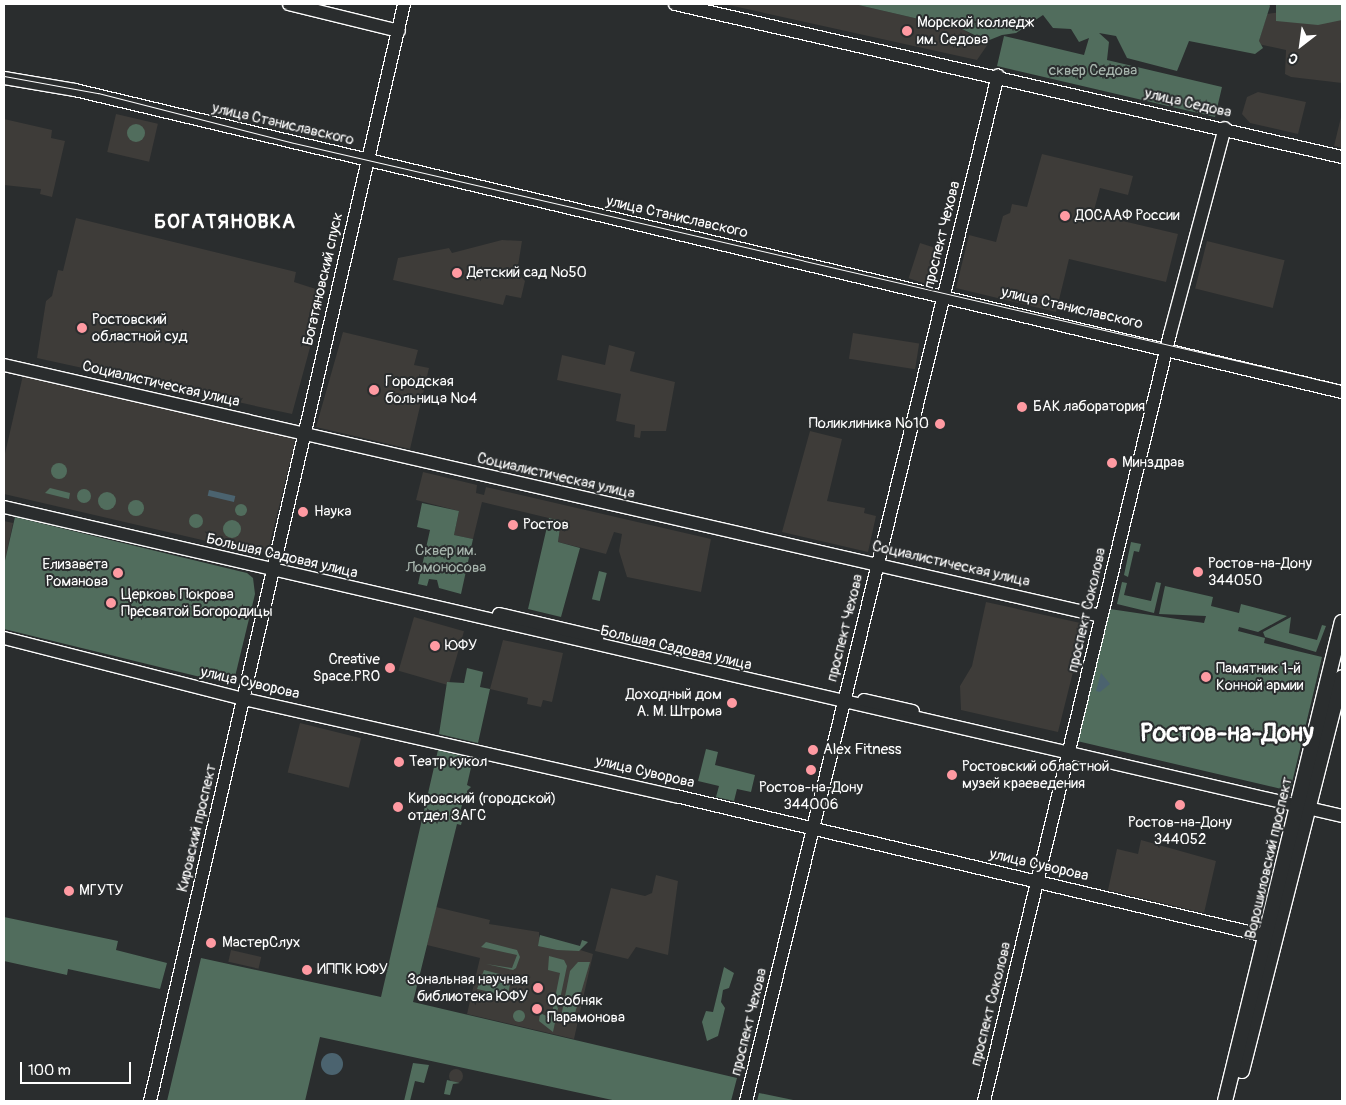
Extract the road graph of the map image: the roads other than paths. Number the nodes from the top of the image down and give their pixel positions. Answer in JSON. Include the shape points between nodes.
{"nodes":[{"id":1,"x":289,"y":4,"type":"edge"},
{"id":2,"x":404,"y":4,"type":"edge"},
{"id":3,"x":675,"y":4,"type":"edge"},
{"id":4,"x":399,"y":31,"type":"junction"},
{"id":5,"x":998,"y":76,"type":"junction"},
{"id":6,"x":4,"y":78,"type":"edge"},
{"id":7,"x":1226,"y":128,"type":"junction"},
{"id":8,"x":1342,"y":157,"type":"edge"},
{"id":9,"x":367,"y":161,"type":"junction"},
{"id":10,"x":944,"y":294,"type":"junction"},
{"id":11,"x":1166,"y":348,"type":"junction"},
{"id":12,"x":4,"y":365,"type":"edge"},
{"id":13,"x":1342,"y":392,"type":"edge"},
{"id":14,"x":304,"y":433,"type":"junction"},
{"id":15,"x":4,"y":499,"type":"edge"},
{"id":16,"x":4,"y":507,"type":"edge"},
{"id":17,"x":878,"y":564,"type":"junction"},
{"id":18,"x":276,"y":567,"type":"junction"},
{"id":19,"x":1102,"y":616,"type":"junction"},
{"id":20,"x":1342,"y":622,"type":"edge"},
{"id":21,"x":4,"y":638,"type":"edge"},
{"id":22,"x":1342,"y":677,"type":"edge"},
{"id":23,"x":244,"y":699,"type":"junction"},
{"id":24,"x":845,"y":699,"type":"junction"},
{"id":25,"x":1070,"y":752,"type":"junction"},
{"id":26,"x":1305,"y":804,"type":"junction"},
{"id":27,"x":1342,"y":808,"type":"edge"},
{"id":28,"x":1342,"y":816,"type":"edge"},
{"id":29,"x":813,"y":828,"type":"junction"},
{"id":30,"x":1038,"y":882,"type":"junction"},
{"id":31,"x":1274,"y":938,"type":"junction"},
{"id":32,"x":150,"y":1101,"type":"edge"},
{"id":33,"x":746,"y":1101,"type":"edge"},
{"id":34,"x":984,"y":1101,"type":"edge"},
{"id":35,"x":1225,"y":1101,"type":"edge"},
{"id":36,"x":1234,"y":1101,"type":"edge"}],
"edges":[{"from":1,"to":4,"type":"street"},
{"from":2,"to":4,"type":"street","name":"Богатяновский спуск"},
{"from":3,"to":5,"type":"street","name":"улица Седова"},
{"from":4,"to":9,"type":"street","name":"Богатяновский спуск"},
{"from":5,"to":7,"type":"street","name":"улица Седова"},
{"from":5,"to":10,"type":"street","name":"проспект Чехова"},
{"from":6,"to":9,"type":"street","name":"улица Станиславского","via":[[75,90]]},
{"from":7,"to":8,"type":"street","name":"улица Седова"},
{"from":7,"to":11,"type":"street","name":"проспект Соколова"},
{"from":9,"to":10,"type":"street","name":"улица Станиславского"},
{"from":9,"to":14,"type":"street","name":"Богатяновский спуск"},
{"from":10,"to":11,"type":"street","name":"улица Станиславского"},
{"from":10,"to":17,"type":"street","name":"проспект Чехова"},
{"from":11,"to":13,"type":"street","name":"улица Станиславского"},
{"from":11,"to":19,"type":"street","name":"проспект Соколова"},
{"from":12,"to":14,"type":"street","name":"Социалистическая улица"},
{"from":14,"to":17,"type":"street","name":"Социалистическая улица"},
{"from":14,"to":18,"type":"street","name":"Богатяновский спуск"},
{"from":15,"to":18,"type":"street","name":"Большая Садовая улица"},
{"from":16,"to":18,"type":"street","name":"Большая Садовая улица"},
{"from":17,"to":19,"type":"street","name":"Социалистическая улица"},
{"from":17,"to":24,"type":"street","name":"проспект Чехова"},
{"from":18,"to":23,"type":"street","name":"Кировский проспект"},
{"from":18,"to":24,"type":"street","name":"Большая Садовая улица"},
{"from":19,"to":25,"type":"street","name":"проспект Соколова"},
{"from":20,"to":26,"type":"main road","name":"Ворошиловский проспект"},
{"from":21,"to":23,"type":"street","name":"улица Суворова"},
{"from":22,"to":26,"type":"main road","name":"Ворошиловский проспект"},
{"from":23,"to":29,"type":"street","name":"улица Суворова"},
{"from":23,"to":32,"type":"street","name":"Кировский проспект"},
{"from":24,"to":25,"type":"street","name":"Большая Садовая улица"},
{"from":24,"to":29,"type":"street","name":"проспект Чехова"},
{"from":25,"to":26,"type":"street","name":"Большая Садовая улица"},
{"from":25,"to":30,"type":"street","name":"проспект Соколова"},
{"from":26,"to":27,"type":"street","name":"Большая Садовая улица"},
{"from":26,"to":28,"type":"street","name":"Большая Садовая улица"},
{"from":26,"to":31,"type":"main road","name":"Ворошиловский проспект"},
{"from":29,"to":30,"type":"street","name":"улица Суворова"},
{"from":29,"to":33,"type":"street","name":"проспект Чехова"},
{"from":30,"to":31,"type":"street","name":"улица Суворова"},
{"from":30,"to":34,"type":"street","name":"проспект Соколова"},
{"from":31,"to":35,"type":"main road","name":"Ворошиловский проспект"},
{"from":31,"to":36,"type":"main road","name":"Ворошиловский проспект"}]}
